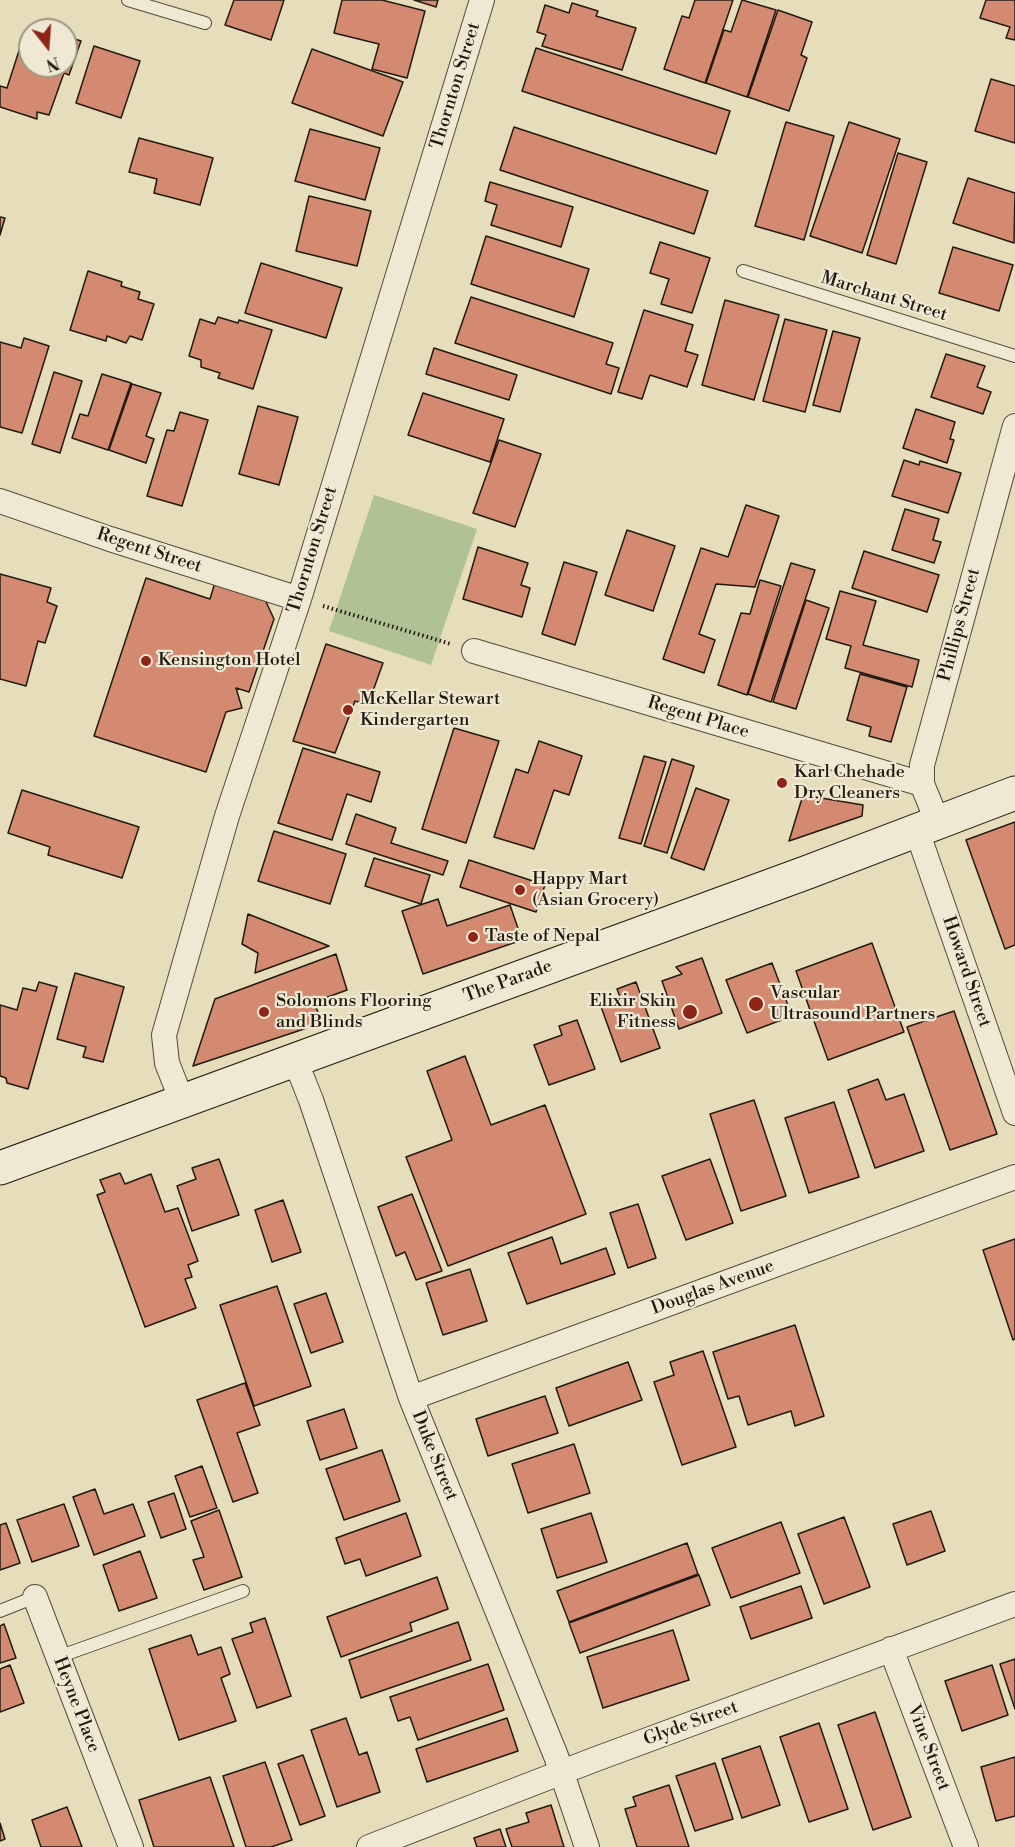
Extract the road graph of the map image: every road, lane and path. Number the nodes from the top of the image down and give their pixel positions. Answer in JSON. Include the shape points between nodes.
{"nodes":[{"id":1,"x":128,"y":0,"type":"edge"},
{"id":2,"x":482,"y":0,"type":"edge"},
{"id":3,"x":205,"y":23,"type":"dead end"},
{"id":4,"x":743,"y":271,"type":"dead end"},
{"id":5,"x":1015,"y":356,"type":"edge"},
{"id":6,"x":1015,"y":426,"type":"edge"},
{"id":7,"x":0,"y":501,"type":"edge"},
{"id":8,"x":299,"y":599,"type":"junction"},
{"id":9,"x":474,"y":651,"type":"joint"},
{"id":10,"x":922,"y":784,"type":"junction"},
{"id":11,"x":1015,"y":793,"type":"edge"},
{"id":12,"x":928,"y":827,"type":"junction"},
{"id":13,"x":295,"y":1060,"type":"junction"},
{"id":14,"x":182,"y":1101,"type":"junction"},
{"id":15,"x":1015,"y":1113,"type":"edge"},
{"id":16,"x":0,"y":1168,"type":"edge"},
{"id":17,"x":1015,"y":1177,"type":"edge"},
{"id":18,"x":411,"y":1398,"type":"junction"},
{"id":19,"x":243,"y":1591,"type":"dead end"},
{"id":20,"x":35,"y":1597,"type":"joint"},
{"id":21,"x":1015,"y":1604,"type":"edge"},
{"id":22,"x":0,"y":1611,"type":"edge"},
{"id":23,"x":891,"y":1649,"type":"junction"},
{"id":24,"x":58,"y":1658,"type":"junction"},
{"id":25,"x":561,"y":1774,"type":"junction"},
{"id":26,"x":372,"y":1846,"type":"edge"},
{"id":27,"x":131,"y":1847,"type":"edge"},
{"id":28,"x":587,"y":1847,"type":"edge"},
{"id":29,"x":966,"y":1847,"type":"edge"}],
"edges":[{"from":1,"to":3,"type":"lane"},
{"from":2,"to":8,"type":"street","name":"Thornton Street"},
{"from":4,"to":5,"type":"lane","name":"Marchant Street"},
{"from":6,"to":10,"type":"street","name":"Phillips Street","via":[[922,765]]},
{"from":7,"to":8,"type":"street","name":"Regent Street"},
{"from":8,"to":9,"type":"path"},
{"from":8,"to":14,"type":"street","name":"Thornton Street","via":[[227,816],[164,1035],[167,1063]]},
{"from":9,"to":10,"type":"street","name":"Regent Place"},
{"from":10,"to":12,"type":"street","name":"Phillips Street"},
{"from":11,"to":12,"type":"main road","name":"The Parade"},
{"from":12,"to":13,"type":"main road","name":"The Parade"},
{"from":12,"to":15,"type":"street","name":"Howard Street"},
{"from":13,"to":14,"type":"main road","name":"The Parade"},
{"from":13,"to":18,"type":"street","name":"Duke Street"},
{"from":14,"to":16,"type":"main road","name":"The Parade"},
{"from":17,"to":18,"type":"street","name":"Douglas Avenue"},
{"from":18,"to":25,"type":"street","name":"Duke Street"},
{"from":19,"to":24,"type":"lane"},
{"from":20,"to":22,"type":"lane","name":"Heyne Place"},
{"from":20,"to":24,"type":"street","name":"Heyne Place"},
{"from":21,"to":23,"type":"street","name":"Glyde Street"},
{"from":23,"to":25,"type":"street","name":"Glyde Street"},
{"from":23,"to":29,"type":"street","name":"Vine Street"},
{"from":24,"to":27,"type":"street","name":"Heyne Place"},
{"from":25,"to":26,"type":"street","name":"Glyde Street"},
{"from":25,"to":28,"type":"street","name":"Duke Street"}]}
